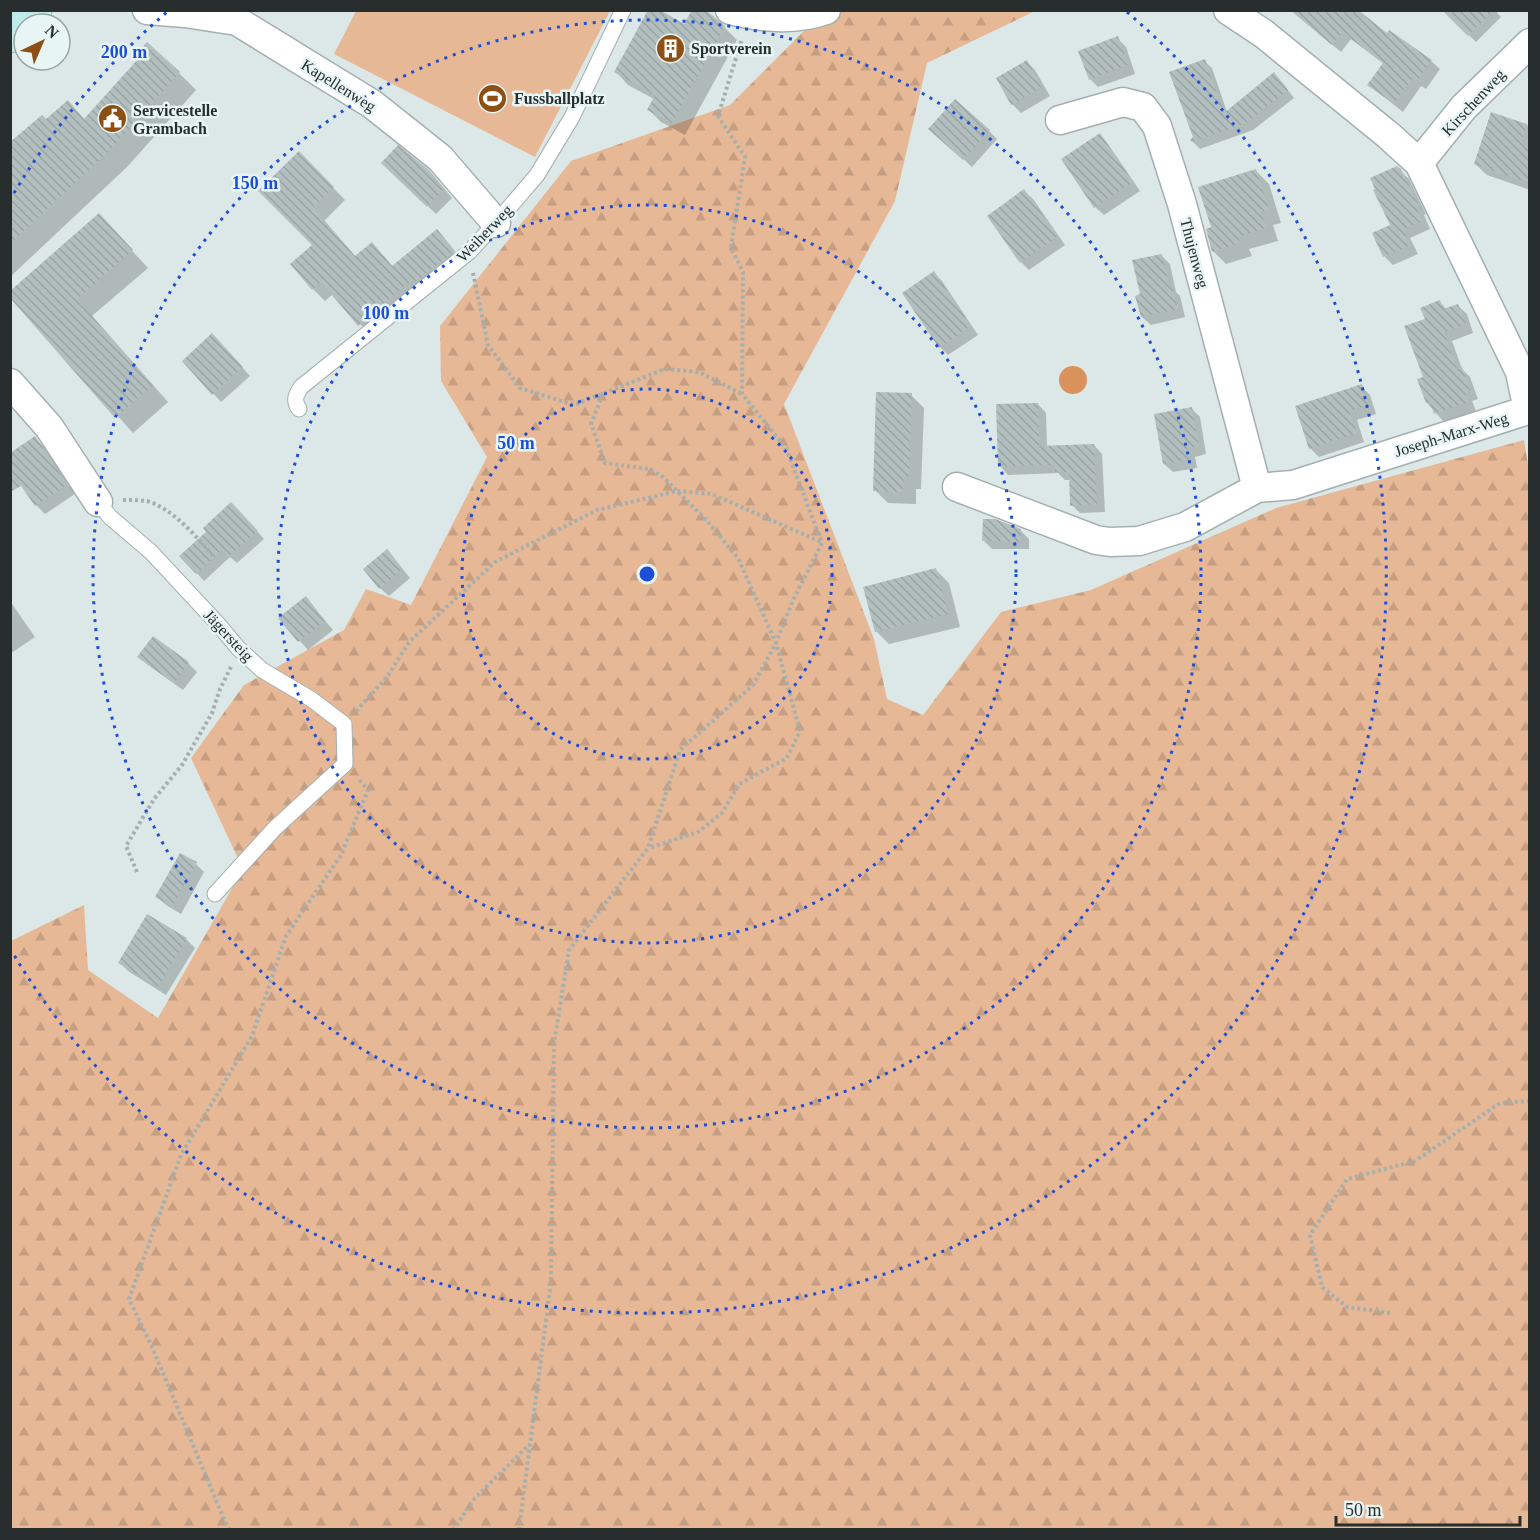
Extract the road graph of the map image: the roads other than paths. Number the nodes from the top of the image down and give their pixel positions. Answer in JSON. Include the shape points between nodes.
{"nodes":[{"id":1,"x":35,"y":10,"type":"edge"},
{"id":2,"x":147,"y":10,"type":"edge"},
{"id":3,"x":623,"y":10,"type":"edge"},
{"id":4,"x":826,"y":10,"type":"edge"},
{"id":5,"x":1228,"y":10,"type":"edge"},
{"id":6,"x":740,"y":13,"type":"edge"},
{"id":7,"x":10,"y":36,"type":"edge"},
{"id":8,"x":1530,"y":43,"type":"edge"},
{"id":9,"x":1060,"y":120,"type":"dead end"},
{"id":10,"x":1419,"y":163,"type":"junction"},
{"id":11,"x":496,"y":223,"type":"junction"},
{"id":12,"x":10,"y":383,"type":"edge"},
{"id":13,"x":299,"y":409,"type":"dead end"},
{"id":14,"x":1529,"y":412,"type":"edge"},
{"id":15,"x":957,"y":487,"type":"dead end"},
{"id":16,"x":1257,"y":488,"type":"junction"},
{"id":17,"x":98,"y":502,"type":"joint"},
{"id":18,"x":215,"y":894,"type":"dead end"}],
"edges":[{"from":1,"to":7,"type":"main road"},
{"from":2,"to":11,"type":"street","name":"Kapellenweg","via":[[237,21],[372,104],[445,163]]},
{"from":3,"to":11,"type":"lane","name":"Weiherweg","via":[[566,127],[537,175]]},
{"from":4,"to":6,"type":"street","via":[[776,18]]},
{"from":5,"to":10,"type":"street","name":"Joseph-Marx-Weg","via":[[1264,34]]},
{"from":8,"to":10,"type":"street","name":"Kirschenweg","via":[[1464,107]]},
{"from":9,"to":16,"type":"street","name":"Thujenweg","via":[[1123,102],[1143,107],[1157,126],[1185,216]]},
{"from":10,"to":14,"type":"street","name":"Joseph-Marx-Weg","via":[[1520,372]]},
{"from":11,"to":13,"type":"lane","name":"Weiherweg","via":[[469,252],[301,387],[295,396]]},
{"from":12,"to":17,"type":"street","name":"Jägersteig","via":[[49,427]]},
{"from":14,"to":16,"type":"street","name":"Joseph-Marx-Weg","via":[[1293,485]]},
{"from":15,"to":16,"type":"street","name":"Joseph-Marx-Weg","via":[[1080,535],[1110,542],[1139,541],[1185,527]]},
{"from":17,"to":18,"type":"lane","name":"Jägersteig","via":[[262,670],[344,724],[345,764],[275,828]]}]}
